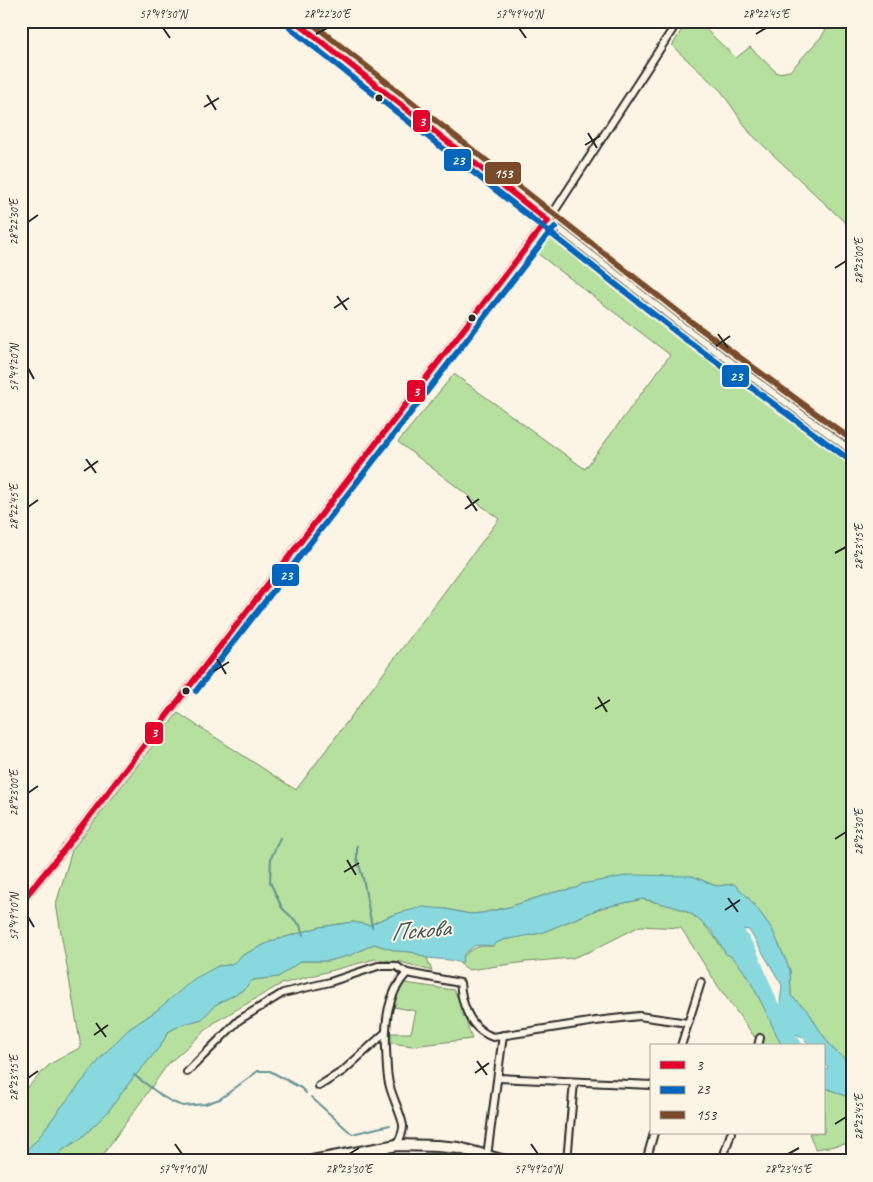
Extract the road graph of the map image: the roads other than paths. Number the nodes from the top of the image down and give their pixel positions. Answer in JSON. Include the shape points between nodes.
{"nodes":[{"id":1,"x":295,"y":21,"type":"edge"},
{"id":2,"x":678,"y":21,"type":"edge"},
{"id":3,"x":548,"y":221,"type":"junction"},
{"id":4,"x":852,"y":451,"type":"edge"},
{"id":5,"x":21,"y":902,"type":"edge"},
{"id":6,"x":407,"y":973,"type":"junction"},
{"id":7,"x":701,"y":982,"type":"dead end"},
{"id":8,"x":688,"y":1023,"type":"junction"},
{"id":9,"x":385,"y":1033,"type":"junction"},
{"id":10,"x":503,"y":1035,"type":"junction"},
{"id":11,"x":760,"y":1038,"type":"dead end"},
{"id":12,"x":682,"y":1044,"type":"edge"},
{"id":13,"x":758,"y":1044,"type":"edge"},
{"id":14,"x":187,"y":1072,"type":"dead end"},
{"id":15,"x":498,"y":1078,"type":"junction"},
{"id":16,"x":574,"y":1082,"type":"junction"},
{"id":17,"x":650,"y":1085,"type":"edge"},
{"id":18,"x":319,"y":1086,"type":"dead end"},
{"id":19,"x":654,"y":1134,"type":"edge"},
{"id":20,"x":731,"y":1134,"type":"edge"},
{"id":21,"x":397,"y":1145,"type":"junction"},
{"id":22,"x":487,"y":1156,"type":"junction"},
{"id":23,"x":312,"y":1161,"type":"edge"},
{"id":24,"x":505,"y":1161,"type":"edge"},
{"id":25,"x":567,"y":1161,"type":"edge"},
{"id":26,"x":646,"y":1161,"type":"edge"},
{"id":27,"x":722,"y":1161,"type":"edge"}],
"edges":[{"from":1,"to":3,"type":"street"},
{"from":2,"to":3,"type":"street"},
{"from":3,"to":4,"type":"street","via":[[685,328]]},
{"from":3,"to":5,"type":"street"},
{"from":6,"to":9,"type":"street","via":[[393,994]]},
{"from":6,"to":10,"type":"street","via":[[460,983],[469,1016],[480,1031],[493,1036]]},
{"from":6,"to":14,"type":"street","via":[[396,966],[378,966],[283,993],[239,1020]]},
{"from":7,"to":8,"type":"street"},
{"from":8,"to":10,"type":"street","via":[[639,1016]]},
{"from":8,"to":12,"type":"street"},
{"from":9,"to":18,"type":"street","via":[[343,1071]]},
{"from":9,"to":21,"type":"street","via":[[389,1084],[403,1123]]},
{"from":10,"to":15,"type":"street"},
{"from":11,"to":13,"type":"street"},
{"from":15,"to":16,"type":"street"},
{"from":15,"to":22,"type":"street"},
{"from":16,"to":17,"type":"street"},
{"from":16,"to":25,"type":"street"},
{"from":19,"to":26,"type":"street"},
{"from":20,"to":27,"type":"street"},
{"from":21,"to":22,"type":"main road","via":[[459,1148]]},
{"from":21,"to":23,"type":"main road"},
{"from":22,"to":24,"type":"main road"}]}
